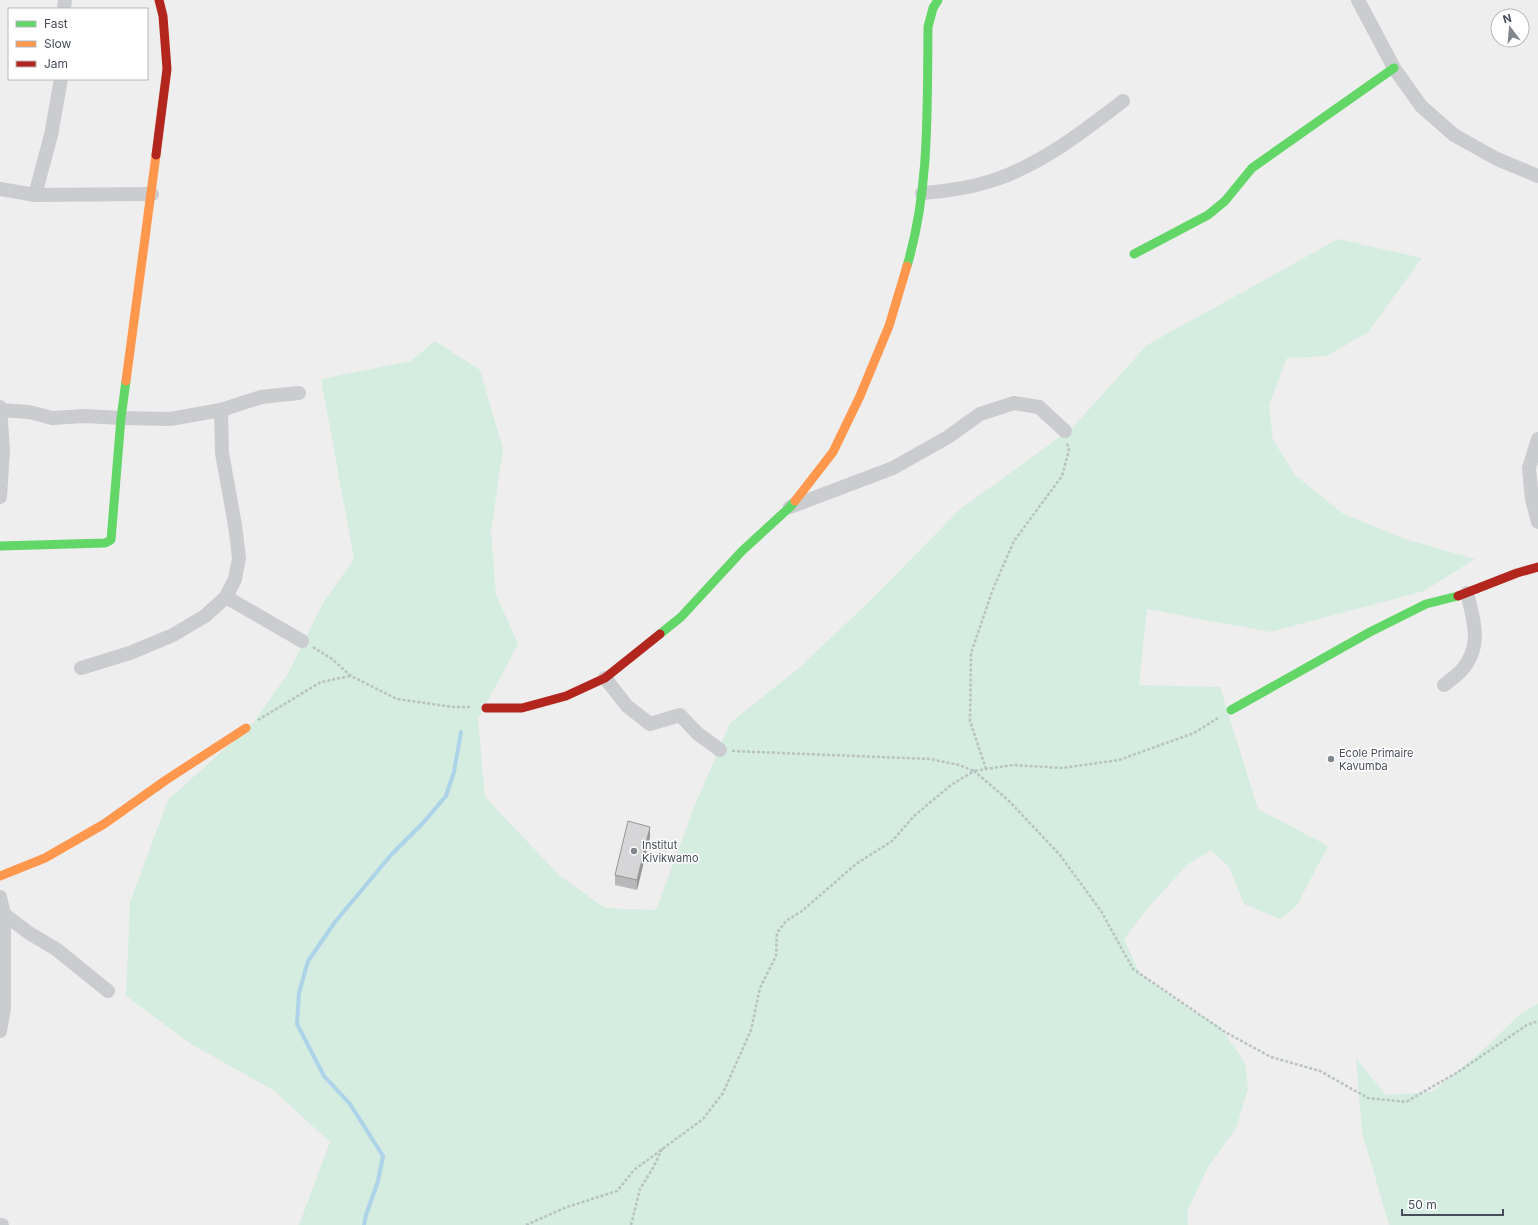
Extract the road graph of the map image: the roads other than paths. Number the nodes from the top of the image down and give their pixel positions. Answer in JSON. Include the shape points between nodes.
{"nodes":[{"id":1,"x":159,"y":0,"type":"edge"},
{"id":2,"x":938,"y":0,"type":"edge"},
{"id":3,"x":1358,"y":0,"type":"edge"},
{"id":4,"x":1394,"y":68,"type":"junction"},
{"id":5,"x":61,"y":80,"type":"edge"},
{"id":6,"x":1123,"y":101,"type":"dead end"},
{"id":7,"x":1538,"y":176,"type":"edge"},
{"id":8,"x":0,"y":189,"type":"edge"},
{"id":9,"x":922,"y":193,"type":"junction"},
{"id":10,"x":152,"y":194,"type":"junction"},
{"id":11,"x":36,"y":195,"type":"junction"},
{"id":12,"x":1134,"y":254,"type":"dead end"},
{"id":13,"x":299,"y":393,"type":"dead end"},
{"id":14,"x":0,"y":409,"type":"edge"},
{"id":15,"x":221,"y":410,"type":"junction"},
{"id":16,"x":121,"y":418,"type":"junction"},
{"id":17,"x":1065,"y":431,"type":"road end"},
{"id":18,"x":1538,"y":438,"type":"edge"},
{"id":19,"x":0,"y":498,"type":"edge"},
{"id":20,"x":790,"y":507,"type":"junction"},
{"id":21,"x":1538,"y":522,"type":"edge"},
{"id":22,"x":0,"y":546,"type":"edge"},
{"id":23,"x":1538,"y":567,"type":"edge"},
{"id":24,"x":1467,"y":593,"type":"junction"},
{"id":25,"x":226,"y":597,"type":"junction"},
{"id":26,"x":302,"y":640,"type":"road end"},
{"id":27,"x":81,"y":668,"type":"dead end"},
{"id":28,"x":605,"y":678,"type":"junction"},
{"id":29,"x":1444,"y":685,"type":"dead end"},
{"id":30,"x":486,"y":708,"type":"road end"},
{"id":31,"x":1231,"y":710,"type":"road end"},
{"id":32,"x":246,"y":728,"type":"road end"},
{"id":33,"x":720,"y":750,"type":"road end"},
{"id":34,"x":0,"y":876,"type":"edge"},
{"id":35,"x":0,"y":897,"type":"edge"},
{"id":36,"x":2,"y":916,"type":"edge"},
{"id":37,"x":108,"y":991,"type":"dead end"},
{"id":38,"x":0,"y":1031,"type":"edge"}],
"edges":[{"from":1,"to":10,"type":"street","via":[[163,16],[167,69]]},
{"from":2,"to":9,"type":"street","via":[[928,27],[926,157]]},
{"from":3,"to":4,"type":"street"},
{"from":4,"to":7,"type":"street","via":[[1421,106],[1454,135],[1497,159]]},
{"from":4,"to":12,"type":"street","via":[[1252,168],[1225,201],[1208,215]]},
{"from":5,"to":11,"type":"street","via":[[51,135]]},
{"from":6,"to":9,"type":"street","via":[[1069,142],[997,179],[960,189]]},
{"from":8,"to":11,"type":"street"},
{"from":9,"to":20,"type":"street","via":[[915,238],[889,326],[863,389],[833,452]]},
{"from":10,"to":11,"type":"street"},
{"from":10,"to":16,"type":"street"},
{"from":13,"to":15,"type":"street","via":[[261,397]]},
{"from":14,"to":16,"type":"street","via":[[52,418]]},
{"from":14,"to":19,"type":"street","via":[[4,450]]},
{"from":15,"to":16,"type":"street","via":[[170,419]]},
{"from":15,"to":25,"type":"street","via":[[222,453],[239,558],[235,579]]},
{"from":16,"to":22,"type":"street","via":[[110,540],[105,544]]},
{"from":17,"to":20,"type":"street","via":[[1039,407],[1014,403],[980,414],[948,437],[893,468]]},
{"from":18,"to":21,"type":"street","via":[[1529,468]]},
{"from":20,"to":28,"type":"street","via":[[742,551],[681,617]]},
{"from":23,"to":24,"type":"street"},
{"from":24,"to":29,"type":"street","via":[[1475,627],[1475,645],[1461,672]]},
{"from":24,"to":31,"type":"street","via":[[1426,604],[1370,632]]},
{"from":25,"to":26,"type":"street"},
{"from":25,"to":27,"type":"street","via":[[205,616],[173,635],[130,653]]},
{"from":28,"to":30,"type":"street","via":[[566,696],[522,708]]},
{"from":28,"to":33,"type":"street","via":[[627,706],[650,724],[680,715],[697,733]]},
{"from":32,"to":34,"type":"street","via":[[104,824],[45,858]]},
{"from":35,"to":36,"type":"street"},
{"from":36,"to":37,"type":"street","via":[[56,949]]},
{"from":36,"to":38,"type":"street","via":[[4,1008]]}]}
